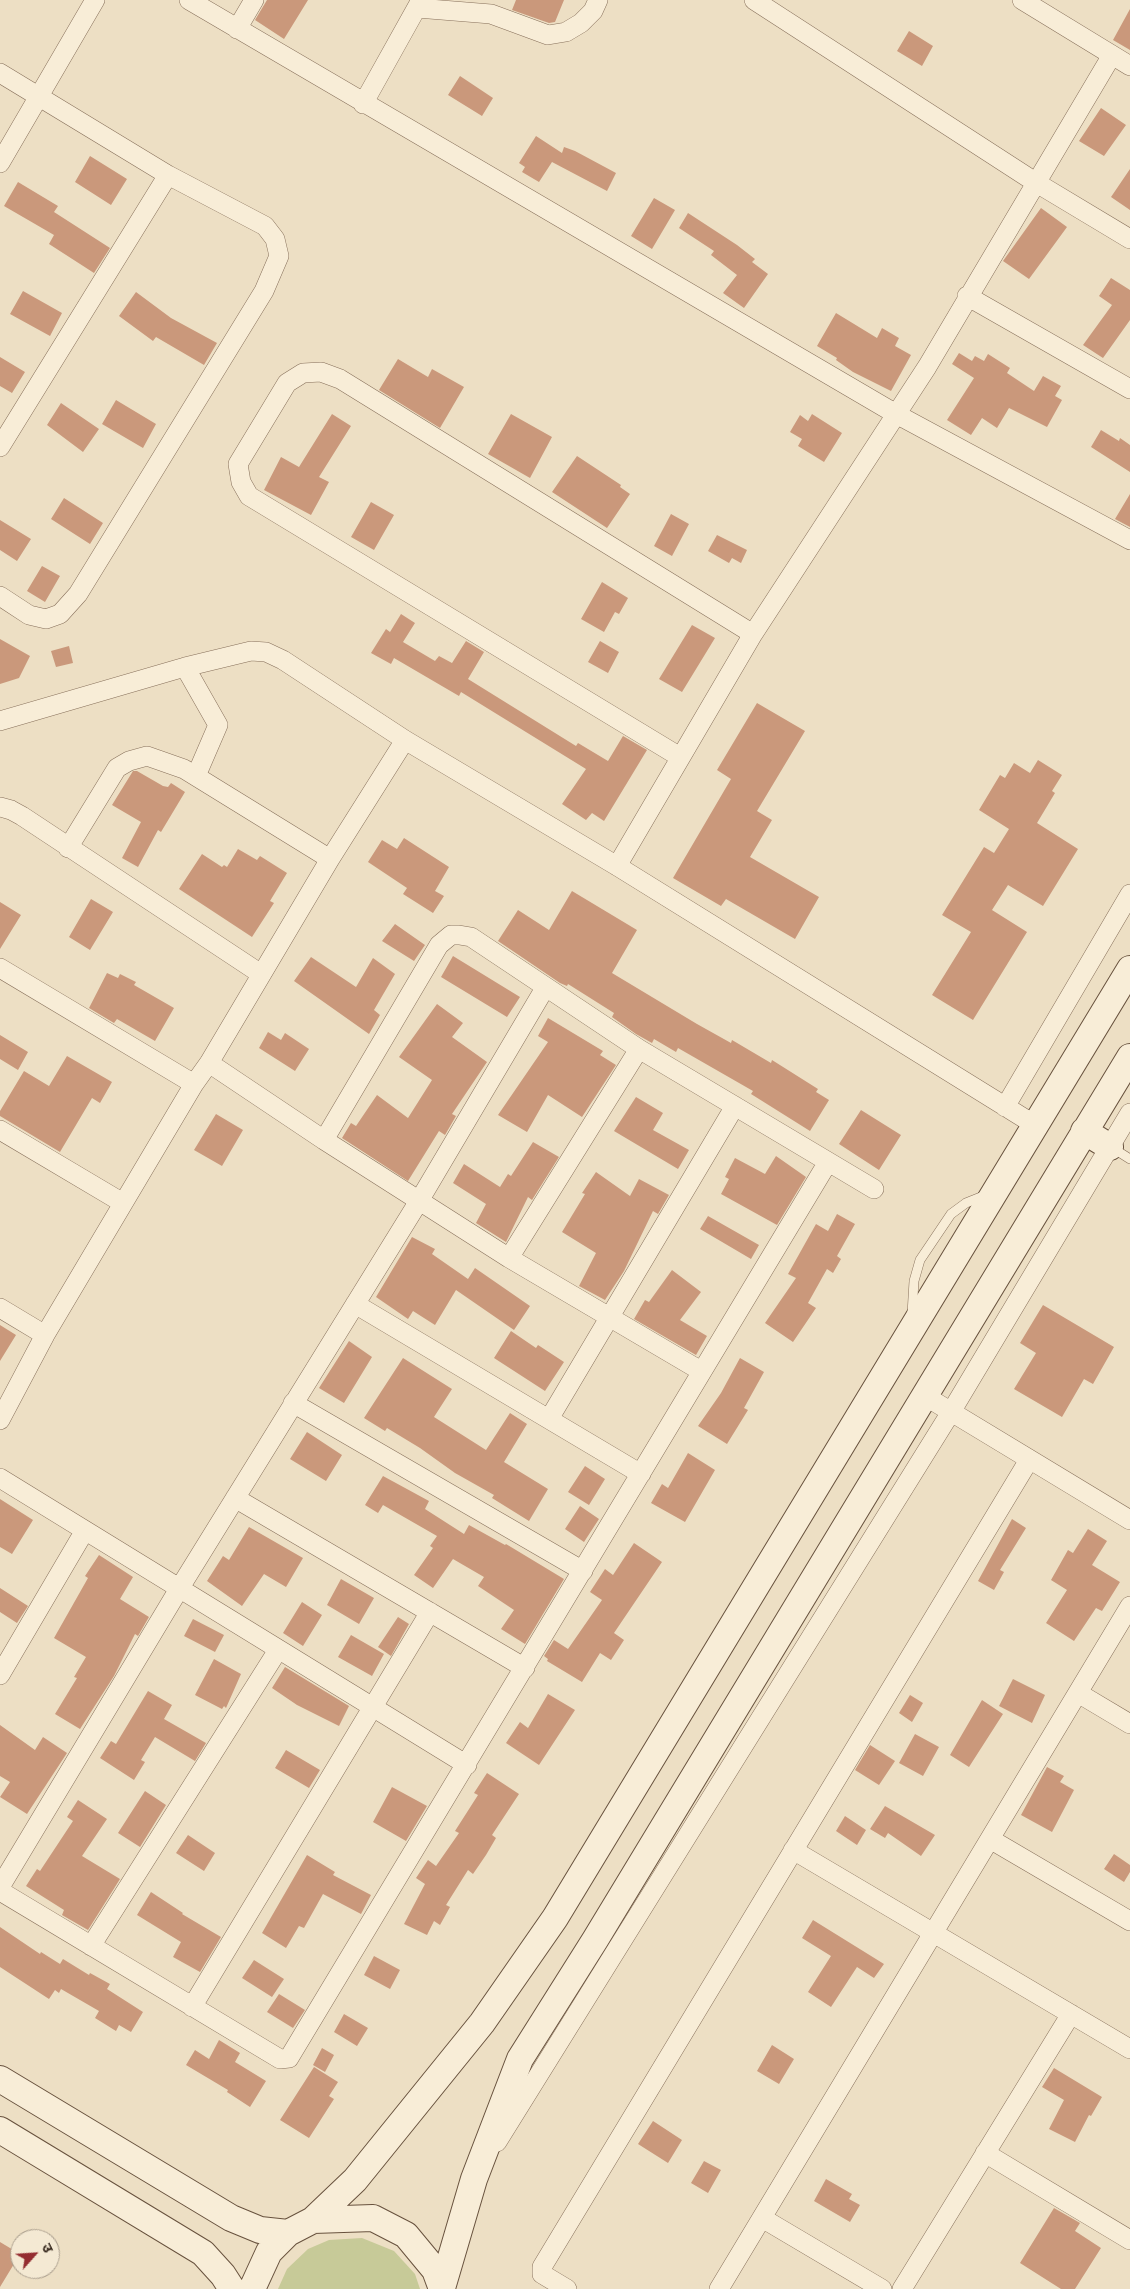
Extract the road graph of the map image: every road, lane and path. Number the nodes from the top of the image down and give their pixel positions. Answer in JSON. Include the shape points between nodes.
{"nodes":[{"id":1,"x":95,"y":0,"type":"edge"},
{"id":2,"x":188,"y":0,"type":"edge"},
{"id":3,"x":254,"y":0,"type":"edge"},
{"id":4,"x":598,"y":0,"type":"edge"},
{"id":5,"x":754,"y":0,"type":"edge"},
{"id":6,"x":1022,"y":0,"type":"edge"},
{"id":7,"x":419,"y":4,"type":"edge"},
{"id":8,"x":495,"y":7,"type":"edge"},
{"id":9,"x":237,"y":29,"type":"junction"},
{"id":10,"x":1112,"y":55,"type":"junction"},
{"id":11,"x":1130,"y":66,"type":"edge"},
{"id":12,"x":0,"y":73,"type":"edge"},
{"id":13,"x":39,"y":98,"type":"junction"},
{"id":14,"x":363,"y":104,"type":"junction"},
{"id":15,"x":0,"y":163,"type":"edge"},
{"id":16,"x":168,"y":175,"type":"junction"},
{"id":17,"x":1035,"y":182,"type":"junction"},
{"id":18,"x":1130,"y":239,"type":"edge"},
{"id":19,"x":967,"y":296,"type":"junction"},
{"id":20,"x":1130,"y":389,"type":"edge"},
{"id":21,"x":896,"y":414,"type":"junction"},
{"id":22,"x":0,"y":448,"type":"edge"},
{"id":23,"x":1130,"y":540,"type":"edge"},
{"id":24,"x":0,"y":596,"type":"edge"},
{"id":25,"x":753,"y":634,"type":"junction"},
{"id":26,"x":185,"y":667,"type":"junction"},
{"id":27,"x":0,"y":722,"type":"edge"},
{"id":28,"x":405,"y":740,"type":"junction"},
{"id":29,"x":680,"y":757,"type":"junction"},
{"id":30,"x":196,"y":776,"type":"junction"},
{"id":31,"x":0,"y":807,"type":"edge"},
{"id":32,"x":68,"y":848,"type":"junction"},
{"id":33,"x":330,"y":859,"type":"junction"},
{"id":34,"x":617,"y":866,"type":"junction"},
{"id":35,"x":1130,"y":894,"type":"edge"},
{"id":36,"x":0,"y":968,"type":"edge"},
{"id":37,"x":1130,"y":969,"type":"edge"},
{"id":38,"x":261,"y":974,"type":"junction"},
{"id":39,"x":545,"y":988,"type":"junction"},
{"id":40,"x":639,"y":1050,"type":"junction"},
{"id":41,"x":1130,"y":1057,"type":"edge"},
{"id":42,"x":209,"y":1063,"type":"junction"},
{"id":43,"x":194,"y":1084,"type":"junction"},
{"id":44,"x":735,"y":1106,"type":"junction"},
{"id":45,"x":1005,"y":1107,"type":"junction"},
{"id":46,"x":1130,"y":1113,"type":"edge"},
{"id":47,"x":1035,"y":1125,"type":"junction"},
{"id":48,"x":0,"y":1130,"type":"edge"},
{"id":49,"x":1084,"y":1131,"type":"junction"},
{"id":50,"x":324,"y":1140,"type":"junction"},
{"id":51,"x":1120,"y":1153,"type":"edge"},
{"id":52,"x":828,"y":1162,"type":"junction"},
{"id":53,"x":874,"y":1189,"type":"dead end"},
{"id":54,"x":418,"y":1201,"type":"junction"},
{"id":55,"x":123,"y":1203,"type":"junction"},
{"id":56,"x":509,"y":1258,"type":"junction"},
{"id":57,"x":355,"y":1304,"type":"junction"},
{"id":58,"x":0,"y":1308,"type":"edge"},
{"id":59,"x":611,"y":1317,"type":"junction"},
{"id":60,"x":45,"y":1336,"type":"junction"},
{"id":61,"x":702,"y":1371,"type":"junction"},
{"id":62,"x":924,"y":1396,"type":"junction"},
{"id":63,"x":293,"y":1404,"type":"junction"},
{"id":64,"x":951,"y":1412,"type":"junction"},
{"id":65,"x":0,"y":1420,"type":"edge"},
{"id":66,"x":549,"y":1420,"type":"junction"},
{"id":67,"x":1030,"y":1460,"type":"junction"},
{"id":68,"x":641,"y":1474,"type":"junction"},
{"id":69,"x":0,"y":1478,"type":"edge"},
{"id":70,"x":235,"y":1498,"type":"junction"},
{"id":71,"x":1130,"y":1520,"type":"edge"},
{"id":72,"x":84,"y":1532,"type":"junction"},
{"id":73,"x":583,"y":1571,"type":"junction"},
{"id":74,"x":179,"y":1589,"type":"junction"},
{"id":75,"x":1130,"y":1606,"type":"edge"},
{"id":76,"x":430,"y":1612,"type":"junction"},
{"id":77,"x":278,"y":1650,"type":"junction"},
{"id":78,"x":525,"y":1668,"type":"junction"},
{"id":79,"x":0,"y":1674,"type":"edge"},
{"id":80,"x":1078,"y":1693,"type":"junction"},
{"id":81,"x":374,"y":1708,"type":"junction"},
{"id":82,"x":1130,"y":1724,"type":"edge"},
{"id":83,"x":467,"y":1764,"type":"junction"},
{"id":84,"x":990,"y":1839,"type":"junction"},
{"id":85,"x":793,"y":1850,"type":"junction"},
{"id":86,"x":0,"y":1887,"type":"edge"},
{"id":87,"x":0,"y":1891,"type":"edge"},
{"id":88,"x":1130,"y":1921,"type":"edge"},
{"id":89,"x":933,"y":1933,"type":"junction"},
{"id":90,"x":92,"y":1946,"type":"junction"},
{"id":91,"x":192,"y":2007,"type":"junction"},
{"id":92,"x":1071,"y":2014,"type":"junction"},
{"id":93,"x":1130,"y":2049,"type":"edge"},
{"id":94,"x":0,"y":2079,"type":"edge"},
{"id":95,"x":0,"y":2130,"type":"edge"},
{"id":96,"x":985,"y":2153,"type":"junction"},
{"id":97,"x":474,"y":2179,"type":"junction"},
{"id":98,"x":762,"y":2218,"type":"junction"},
{"id":99,"x":313,"y":2220,"type":"junction"},
{"id":100,"x":288,"y":2233,"type":"junction"},
{"id":101,"x":1130,"y":2240,"type":"edge"},
{"id":102,"x":442,"y":2288,"type":"edge"},
{"id":103,"x":232,"y":2289,"type":"edge"},
{"id":104,"x":252,"y":2289,"type":"edge"},
{"id":105,"x":567,"y":2289,"type":"edge"},
{"id":106,"x":719,"y":2289,"type":"edge"},
{"id":107,"x":882,"y":2289,"type":"edge"},
{"id":108,"x":902,"y":2289,"type":"edge"}],
"edges":[{"from":1,"to":13,"type":"street"},
{"from":2,"to":9,"type":"street"},
{"from":3,"to":9,"type":"street"},
{"from":4,"to":8,"type":"street","via":[[581,22],[566,32],[548,35]]},
{"from":5,"to":17,"type":"street"},
{"from":6,"to":10,"type":"street"},
{"from":7,"to":8,"type":"street"},
{"from":7,"to":14,"type":"street"},
{"from":9,"to":14,"type":"street"},
{"from":10,"to":11,"type":"street"},
{"from":10,"to":17,"type":"street"},
{"from":12,"to":13,"type":"street"},
{"from":13,"to":15,"type":"street"},
{"from":13,"to":16,"type":"street"},
{"from":14,"to":21,"type":"street"},
{"from":16,"to":22,"type":"street"},
{"from":16,"to":24,"type":"street","via":[[265,226],[275,239],[279,256],[264,291],[78,594],[60,614],[46,619],[29,615]]},
{"from":17,"to":18,"type":"street"},
{"from":17,"to":19,"type":"street"},
{"from":19,"to":20,"type":"street"},
{"from":19,"to":21,"type":"street"},
{"from":21,"to":23,"type":"street"},
{"from":21,"to":25,"type":"street"},
{"from":25,"to":29,"type":"street"},
{"from":25,"to":29,"type":"street","via":[[340,379],[321,372],[303,373],[287,383],[238,464],[241,482],[249,496]]},
{"from":26,"to":27,"type":"street"},
{"from":26,"to":28,"type":"street","via":[[251,651],[266,652]]},
{"from":26,"to":30,"type":"street","via":[[218,725]]},
{"from":28,"to":33,"type":"street"},
{"from":28,"to":34,"type":"street"},
{"from":29,"to":34,"type":"street"},
{"from":30,"to":32,"type":"street","via":[[147,756],[129,761],[117,768]]},
{"from":30,"to":33,"type":"street"},
{"from":31,"to":32,"type":"street","via":[[22,816]]},
{"from":32,"to":38,"type":"street"},
{"from":33,"to":38,"type":"street"},
{"from":34,"to":45,"type":"street"},
{"from":35,"to":45,"type":"street"},
{"from":36,"to":43,"type":"street"},
{"from":37,"to":47,"type":"street"},
{"from":38,"to":42,"type":"street"},
{"from":39,"to":40,"type":"street"},
{"from":39,"to":50,"type":"street","via":[[471,937],[451,935],[445,938]]},
{"from":39,"to":54,"type":"street"},
{"from":40,"to":44,"type":"street"},
{"from":40,"to":56,"type":"street"},
{"from":41,"to":49,"type":"street"},
{"from":42,"to":43,"type":"street"},
{"from":42,"to":50,"type":"street"},
{"from":43,"to":55,"type":"street"},
{"from":44,"to":52,"type":"street"},
{"from":44,"to":59,"type":"street"},
{"from":45,"to":47,"type":"street"},
{"from":46,"to":51,"type":"street"},
{"from":47,"to":99,"type":"street","via":[[555,1918],[482,2023],[355,2180]]},
{"from":48,"to":55,"type":"street"},
{"from":49,"to":51,"type":"street"},
{"from":49,"to":62,"type":"street"},
{"from":50,"to":54,"type":"street"},
{"from":51,"to":64,"type":"street"},
{"from":52,"to":53,"type":"street"},
{"from":52,"to":61,"type":"street"},
{"from":54,"to":56,"type":"street"},
{"from":54,"to":57,"type":"street"},
{"from":55,"to":60,"type":"street"},
{"from":56,"to":59,"type":"street"},
{"from":57,"to":63,"type":"street"},
{"from":57,"to":66,"type":"street"},
{"from":58,"to":60,"type":"street"},
{"from":59,"to":61,"type":"street"},
{"from":59,"to":66,"type":"street"},
{"from":60,"to":65,"type":"street"},
{"from":61,"to":68,"type":"street"},
{"from":62,"to":64,"type":"street"},
{"from":62,"to":97,"type":"street","via":[[520,2060]]},
{"from":63,"to":70,"type":"street"},
{"from":63,"to":73,"type":"street"},
{"from":64,"to":67,"type":"street"},
{"from":64,"to":97,"type":"street"},
{"from":66,"to":68,"type":"street"},
{"from":67,"to":71,"type":"street"},
{"from":67,"to":85,"type":"street"},
{"from":68,"to":73,"type":"street"},
{"from":69,"to":72,"type":"street"},
{"from":70,"to":74,"type":"street"},
{"from":70,"to":76,"type":"street"},
{"from":72,"to":74,"type":"street"},
{"from":72,"to":79,"type":"street"},
{"from":73,"to":78,"type":"street"},
{"from":74,"to":77,"type":"street"},
{"from":74,"to":86,"type":"street"},
{"from":75,"to":80,"type":"street"},
{"from":76,"to":78,"type":"street"},
{"from":76,"to":81,"type":"street"},
{"from":77,"to":81,"type":"street"},
{"from":77,"to":90,"type":"street"},
{"from":78,"to":83,"type":"street"},
{"from":80,"to":82,"type":"street"},
{"from":80,"to":84,"type":"street"},
{"from":81,"to":83,"type":"street"},
{"from":81,"to":91,"type":"street"},
{"from":83,"to":91,"type":"street","via":[[289,2058],[280,2059]]},
{"from":84,"to":88,"type":"street"},
{"from":84,"to":89,"type":"street"},
{"from":85,"to":89,"type":"street"},
{"from":85,"to":105,"type":"street","via":[[542,2267],[542,2274]]},
{"from":87,"to":90,"type":"street"},
{"from":89,"to":92,"type":"street"},
{"from":89,"to":98,"type":"street"},
{"from":90,"to":91,"type":"street"},
{"from":92,"to":93,"type":"street"},
{"from":92,"to":96,"type":"street"},
{"from":94,"to":100,"type":"street","via":[[231,2218],[260,2230]]},
{"from":95,"to":103,"type":"street","via":[[203,2253]]},
{"from":96,"to":101,"type":"street"},
{"from":96,"to":108,"type":"street"},
{"from":97,"to":102,"type":"street"},
{"from":98,"to":106,"type":"street"},
{"from":98,"to":107,"type":"street"},
{"from":99,"to":100,"type":"street"},
{"from":99,"to":102,"type":"street","via":[[374,2218],[406,2235],[435,2270]]},
{"from":100,"to":104,"type":"street","via":[[269,2252]]}]}
